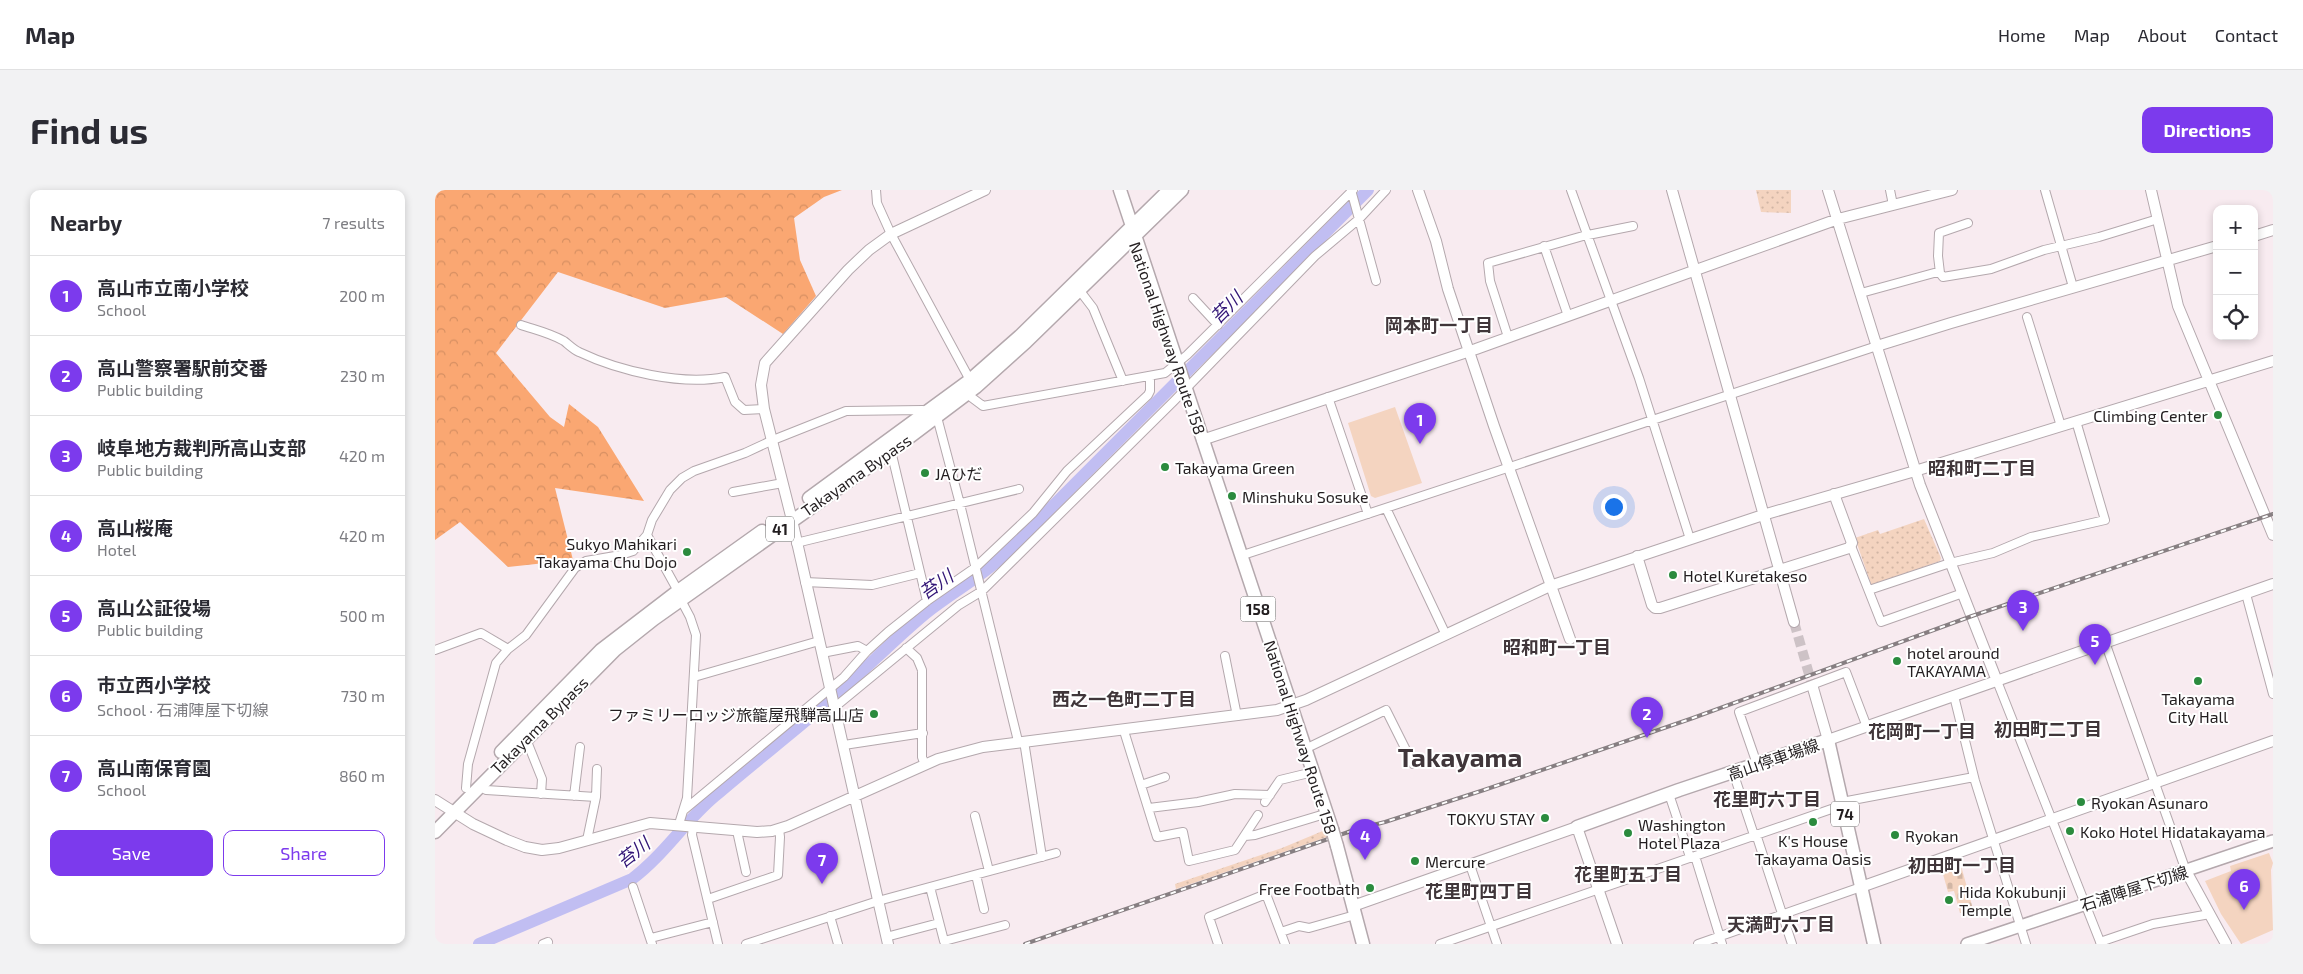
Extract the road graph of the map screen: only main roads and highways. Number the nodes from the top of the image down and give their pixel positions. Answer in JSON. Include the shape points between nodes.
{"nodes":[{"id":1,"x":1120,"y":190,"type":"edge"},
{"id":2,"x":1169,"y":190,"type":"edge"},
{"id":3,"x":1182,"y":190,"type":"edge"},
{"id":4,"x":1133,"y":233,"type":"junction"},
{"id":5,"x":933,"y":414,"type":"junction"},
{"id":6,"x":791,"y":516,"type":"junction"},
{"id":7,"x":679,"y":596,"type":"junction"},
{"id":8,"x":472,"y":787,"type":"junction"},
{"id":9,"x":450,"y":811,"type":"junction"},
{"id":10,"x":435,"y":820,"type":"edge"},
{"id":11,"x":1577,"y":827,"type":"road end"},
{"id":12,"x":435,"y":832,"type":"edge"},
{"id":13,"x":2273,"y":841,"type":"edge"},
{"id":14,"x":1363,"y":944,"type":"edge"},
{"id":15,"x":1874,"y":944,"type":"edge"},
{"id":16,"x":1967,"y":944,"type":"edge"}],
"edges":[{"from":1,"to":4,"type":"main road","name":"National Highway Route 158","number":"158"},
{"from":2,"to":4,"type":"main road","name":"Takayama Bypass","number":"41"},
{"from":3,"to":4,"type":"main road","name":"Takayama Bypass","number":"41"},
{"from":4,"to":5,"type":"main road","name":"Takayama Bypass","number":"41"},
{"from":4,"to":5,"type":"main road","name":"Takayama Bypass","number":"41","via":[[1080,291],[1026,342],[967,394]]},
{"from":4,"to":14,"type":"main road","name":"National Highway Route 158","number":"158","bridge":true,"via":[[1327,813]]},
{"from":5,"to":6,"type":"main road","name":"Takayama Bypass","number":"41"},
{"from":5,"to":6,"type":"main road","name":"Takayama Bypass","number":"41","via":[[891,451]]},
{"from":6,"to":7,"type":"main road","name":"Takayama Bypass","number":"41"},
{"from":7,"to":8,"type":"main road","name":"Takayama Bypass","number":"41","via":[[615,650]]},
{"from":7,"to":8,"type":"main road","name":"Takayama Bypass","number":"41","via":[[601,650]]},
{"from":8,"to":9,"type":"main road","name":"Takayama Bypass","number":"41"},
{"from":9,"to":10,"type":"main road","name":"Takayama Bypass","number":"41"},
{"from":9,"to":12,"type":"main road","name":"Takayama Bypass","number":"41"},
{"from":11,"to":15,"type":"main road","name":"高山停車場線","number":"74","via":[[1828,740]]},
{"from":13,"to":16,"type":"main road","name":"石浦陣屋下切線"}]}
